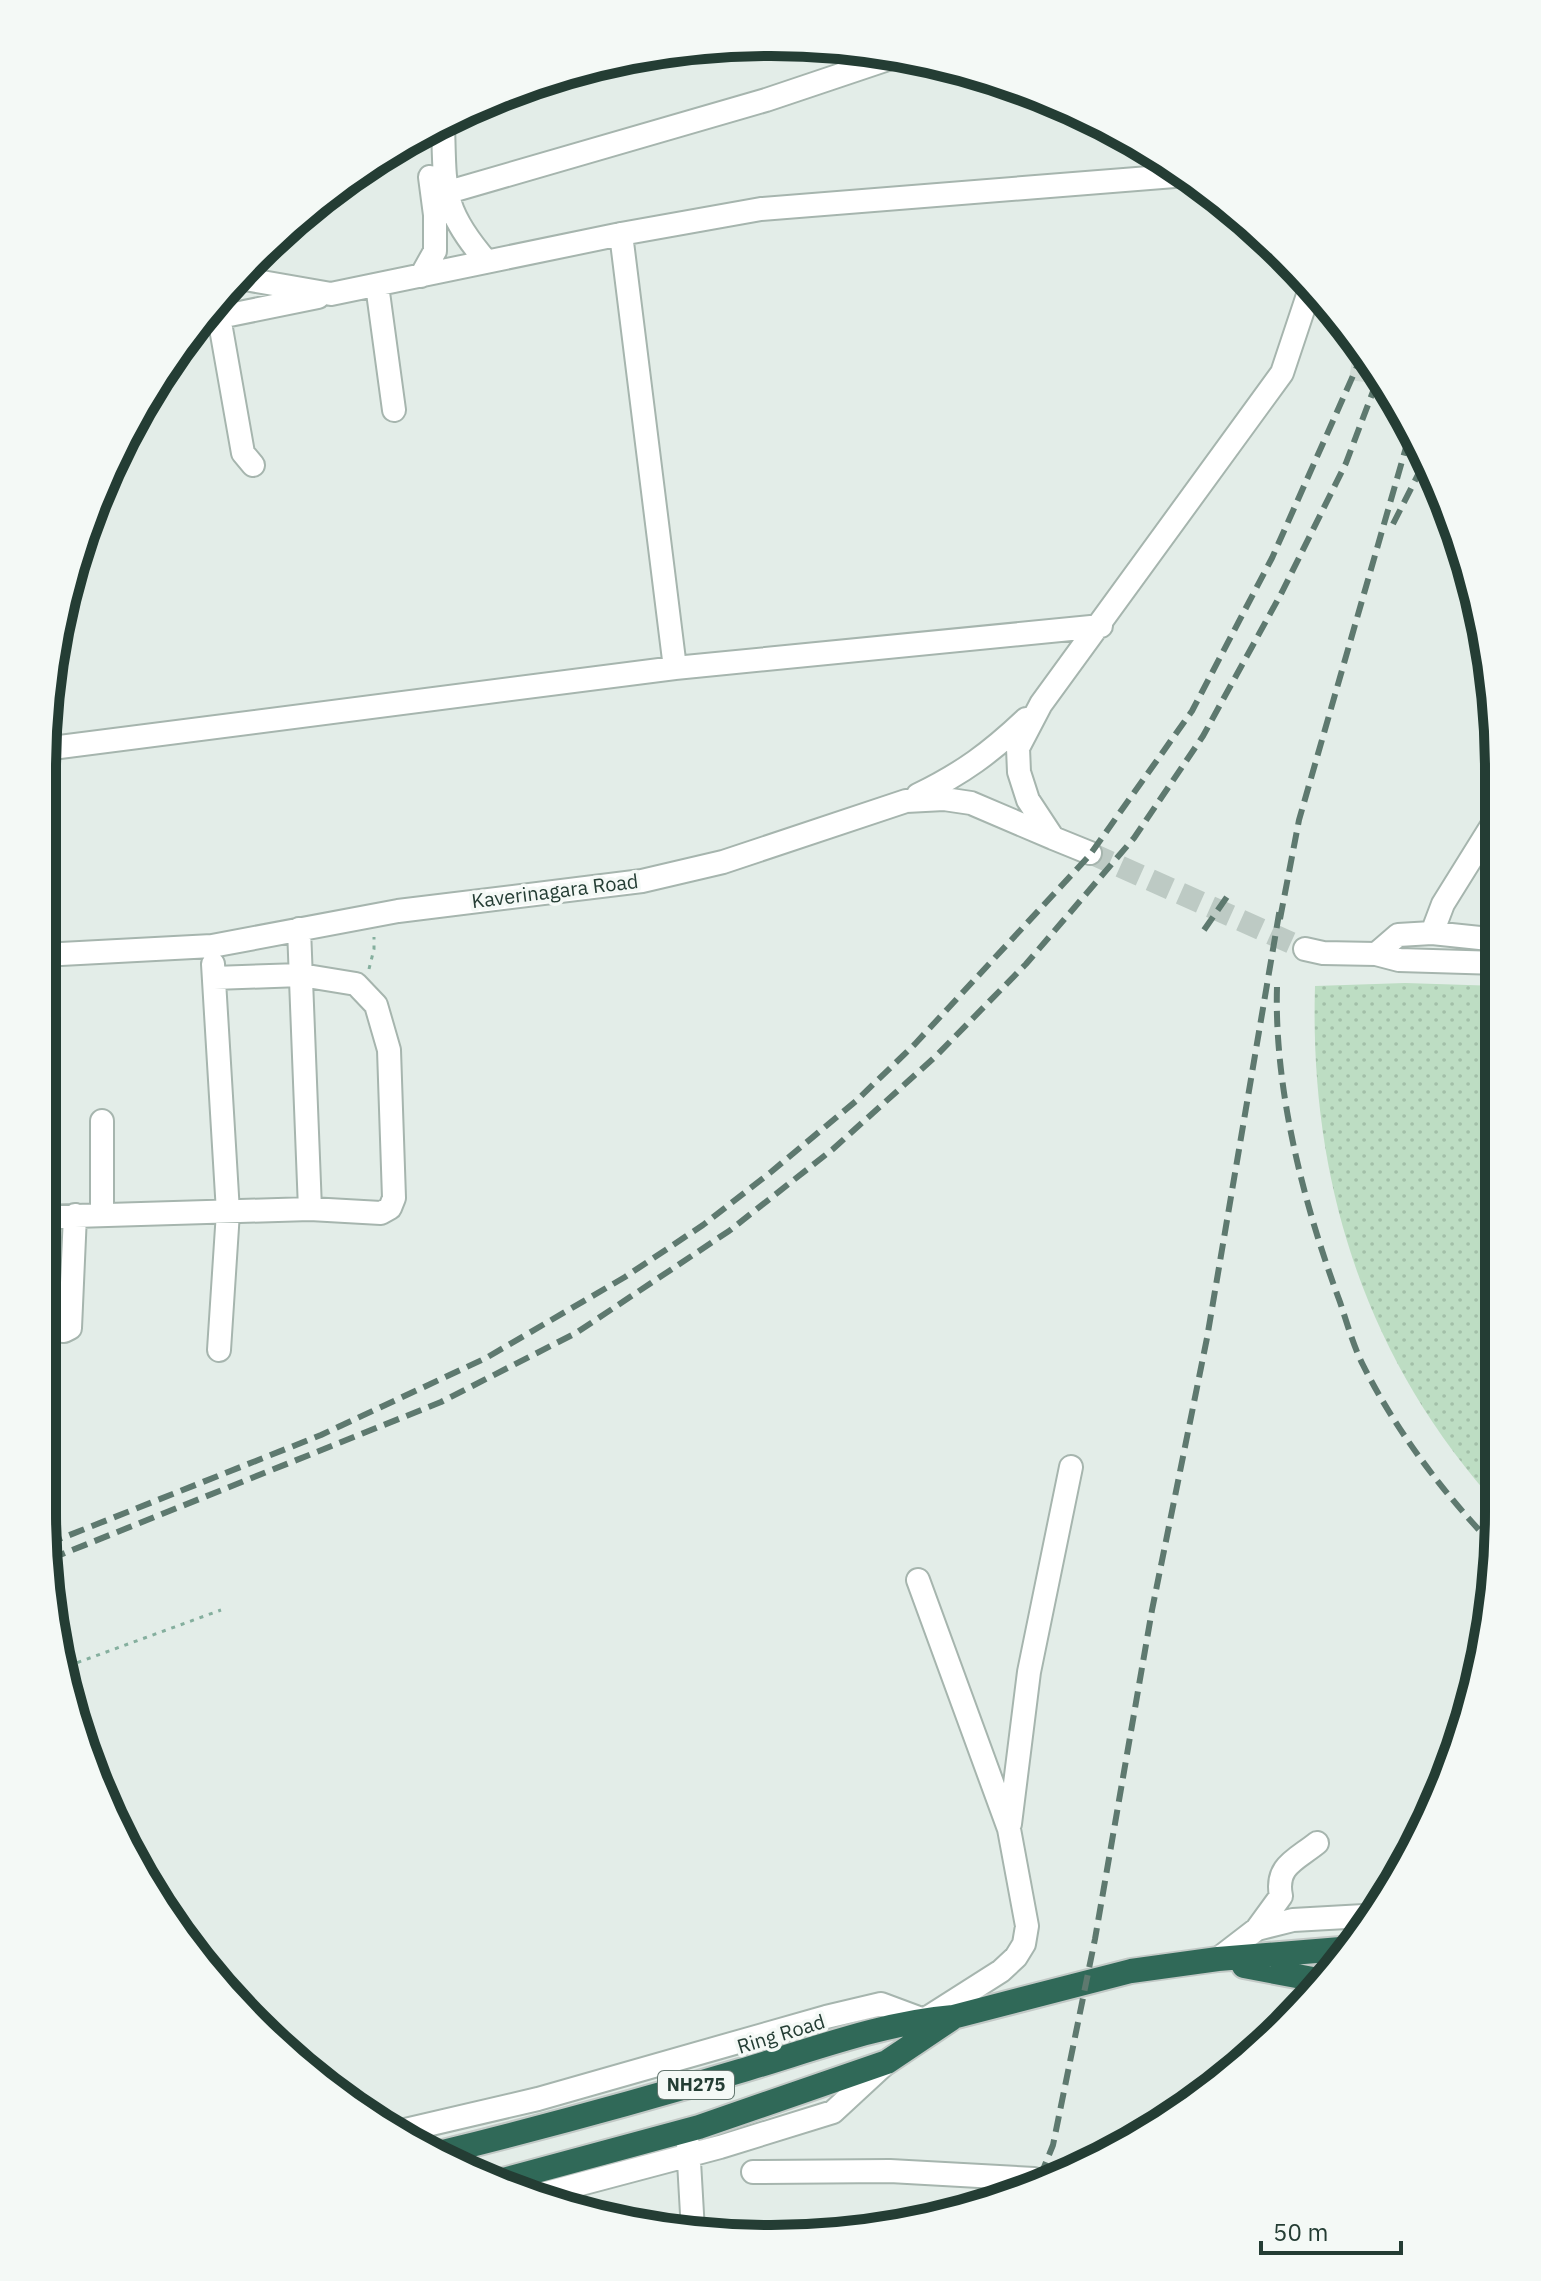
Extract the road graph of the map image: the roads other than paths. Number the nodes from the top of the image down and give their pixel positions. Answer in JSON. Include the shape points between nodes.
{"nodes":[{"id":1,"x":874,"y":64,"type":"edge"},
{"id":2,"x":443,"y":136,"type":"edge"},
{"id":3,"x":430,"y":143,"type":"edge"},
{"id":4,"x":1168,"y":177,"type":"edge"},
{"id":5,"x":445,"y":193,"type":"junction"},
{"id":6,"x":621,"y":234,"type":"junction"},
{"id":7,"x":487,"y":262,"type":"junction"},
{"id":8,"x":421,"y":276,"type":"junction"},
{"id":9,"x":251,"y":280,"type":"edge"},
{"id":10,"x":377,"y":285,"type":"junction"},
{"id":11,"x":331,"y":294,"type":"junction"},
{"id":12,"x":1307,"y":298,"type":"edge"},
{"id":13,"x":219,"y":317,"type":"edge"},
{"id":14,"x":215,"y":322,"type":"edge"},
{"id":15,"x":394,"y":410,"type":"dead end"},
{"id":16,"x":253,"y":465,"type":"dead end"},
{"id":17,"x":1101,"y":626,"type":"junction"},
{"id":18,"x":675,"y":668,"type":"junction"},
{"id":19,"x":1041,"y":704,"type":"junction"},
{"id":20,"x":57,"y":747,"type":"edge"},
{"id":21,"x":906,"y":801,"type":"junction"},
{"id":22,"x":1485,"y":836,"type":"edge"},
{"id":23,"x":1053,"y":838,"type":"junction"},
{"id":24,"x":1090,"y":853,"type":"tunnel mouth"},
{"id":25,"x":299,"y":929,"type":"junction"},
{"id":26,"x":1432,"y":933,"type":"junction"},
{"id":27,"x":1485,"y":939,"type":"edge"},
{"id":28,"x":212,"y":946,"type":"junction"},
{"id":29,"x":1305,"y":949,"type":"tunnel mouth"},
{"id":30,"x":56,"y":954,"type":"edge"},
{"id":31,"x":1376,"y":954,"type":"junction"},
{"id":32,"x":1485,"y":963,"type":"edge"},
{"id":33,"x":301,"y":975,"type":"junction"},
{"id":34,"x":214,"y":978,"type":"junction"},
{"id":35,"x":102,"y":1121,"type":"dead end"},
{"id":36,"x":310,"y":1209,"type":"junction"},
{"id":37,"x":228,"y":1212,"type":"junction"},
{"id":38,"x":102,"y":1214,"type":"junction"},
{"id":39,"x":75,"y":1215,"type":"junction"},
{"id":40,"x":56,"y":1216,"type":"edge"},
{"id":41,"x":56,"y":1330,"type":"edge"},
{"id":42,"x":219,"y":1350,"type":"dead end"},
{"id":43,"x":1071,"y":1467,"type":"dead end"},
{"id":44,"x":918,"y":1580,"type":"dead end"},
{"id":45,"x":1009,"y":1829,"type":"junction"},
{"id":46,"x":1317,"y":1843,"type":"dead end"},
{"id":47,"x":1358,"y":1916,"type":"edge"},
{"id":48,"x":1257,"y":1929,"type":"junction"},
{"id":49,"x":1333,"y":1950,"type":"edge"},
{"id":50,"x":1218,"y":1959,"type":"junction"},
{"id":51,"x":1185,"y":1965,"type":"junction"},
{"id":52,"x":1309,"y":1981,"type":"edge"},
{"id":53,"x":953,"y":2017,"type":"junction"},
{"id":54,"x":924,"y":2020,"type":"junction"},
{"id":55,"x":887,"y":2062,"type":"junction"},
{"id":56,"x":412,"y":2128,"type":"edge"},
{"id":57,"x":686,"y":2131,"type":"junction"},
{"id":58,"x":452,"y":2150,"type":"edge"},
{"id":59,"x":690,"y":2155,"type":"junction"},
{"id":60,"x":753,"y":2172,"type":"dead end"},
{"id":61,"x":514,"y":2177,"type":"edge"},
{"id":62,"x":1024,"y":2178,"type":"edge"},
{"id":63,"x":554,"y":2191,"type":"edge"},
{"id":64,"x":693,"y":2220,"type":"edge"}],
"edges":[{"from":1,"to":5,"type":"street"},
{"from":2,"to":5,"type":"street"},
{"from":3,"to":8,"type":"street","via":[[435,251]]},
{"from":4,"to":6,"type":"street","via":[[761,209]]},
{"from":5,"to":7,"type":"street","via":[[463,235]]},
{"from":6,"to":7,"type":"street"},
{"from":6,"to":18,"type":"street"},
{"from":7,"to":8,"type":"street"},
{"from":8,"to":10,"type":"street"},
{"from":9,"to":11,"type":"street"},
{"from":10,"to":11,"type":"street"},
{"from":10,"to":15,"type":"street"},
{"from":11,"to":13,"type":"street"},
{"from":12,"to":17,"type":"street","via":[[1282,373]]},
{"from":14,"to":16,"type":"street","via":[[243,453]]},
{"from":17,"to":18,"type":"street"},
{"from":17,"to":19,"type":"street"},
{"from":18,"to":20,"type":"street"},
{"from":19,"to":21,"type":"street","via":[[989,754]]},
{"from":19,"to":23,"type":"street","via":[[1018,748],[1019,772],[1028,800]]},
{"from":21,"to":23,"type":"street","name":"Kaverinagara Road","via":[[971,803]]},
{"from":21,"to":25,"type":"street","name":"Kaverinagara Road","via":[[723,862],[642,881],[398,911]]},
{"from":22,"to":26,"type":"street","via":[[1443,904]]},
{"from":23,"to":24,"type":"street","name":"Kaverinagara Road"},
{"from":25,"to":28,"type":"street","name":"Kaverinagara Road"},
{"from":25,"to":33,"type":"street"},
{"from":26,"to":27,"type":"street"},
{"from":26,"to":31,"type":"street","via":[[1398,935]]},
{"from":28,"to":30,"type":"street","name":"Kaverinagara Road"},
{"from":28,"to":34,"type":"street"},
{"from":29,"to":31,"type":"street"},
{"from":31,"to":32,"type":"street","via":[[1399,960]]},
{"from":33,"to":34,"type":"street"},
{"from":33,"to":36,"type":"street"},
{"from":33,"to":36,"type":"street","via":[[356,984],[376,1005],[389,1050],[394,1198],[390,1208],[381,1213]]},
{"from":34,"to":37,"type":"street"},
{"from":35,"to":38,"type":"street"},
{"from":36,"to":37,"type":"street"},
{"from":37,"to":38,"type":"street"},
{"from":37,"to":42,"type":"street"},
{"from":38,"to":39,"type":"street"},
{"from":39,"to":40,"type":"street"},
{"from":39,"to":41,"type":"street","via":[[72,1321],[70,1328]]},
{"from":43,"to":45,"type":"street","via":[[1029,1672]]},
{"from":44,"to":45,"type":"street"},
{"from":45,"to":54,"type":"street","via":[[1027,1926],[1024,1944],[1001,1971]]},
{"from":46,"to":48,"type":"street","via":[[1282,1872],[1281,1896]]},
{"from":47,"to":48,"type":"street","via":[[1293,1920]]},
{"from":48,"to":50,"type":"street"},
{"from":49,"to":50,"type":"highway","name":"Ring Road","number":"NH275"},
{"from":50,"to":51,"type":"highway","name":"Ring Road","number":"NH275"},
{"from":51,"to":52,"type":"highway","name":"Ring Road","number":"NH275","via":[[1250,1966]]},
{"from":51,"to":53,"type":"highway","name":"Ring Road","number":"NH275","via":[[1131,1971]]},
{"from":53,"to":54,"type":"highway","name":"Ring Road","number":"NH275"},
{"from":53,"to":55,"type":"highway","name":"Ring Road","number":"NH275"},
{"from":54,"to":56,"type":"street","via":[[881,2004]]},
{"from":54,"to":58,"type":"highway","name":"Ring Road","number":"NH275","via":[[584,2118]]},
{"from":55,"to":57,"type":"highway","name":"Ring Road","number":"NH275"},
{"from":55,"to":59,"type":"street","via":[[833,2112]]},
{"from":57,"to":59,"type":"street"},
{"from":57,"to":61,"type":"highway","name":"Ring Road","number":"NH275"},
{"from":59,"to":63,"type":"street"},
{"from":59,"to":64,"type":"street"},
{"from":60,"to":62,"type":"street","via":[[890,2171]]}]}
